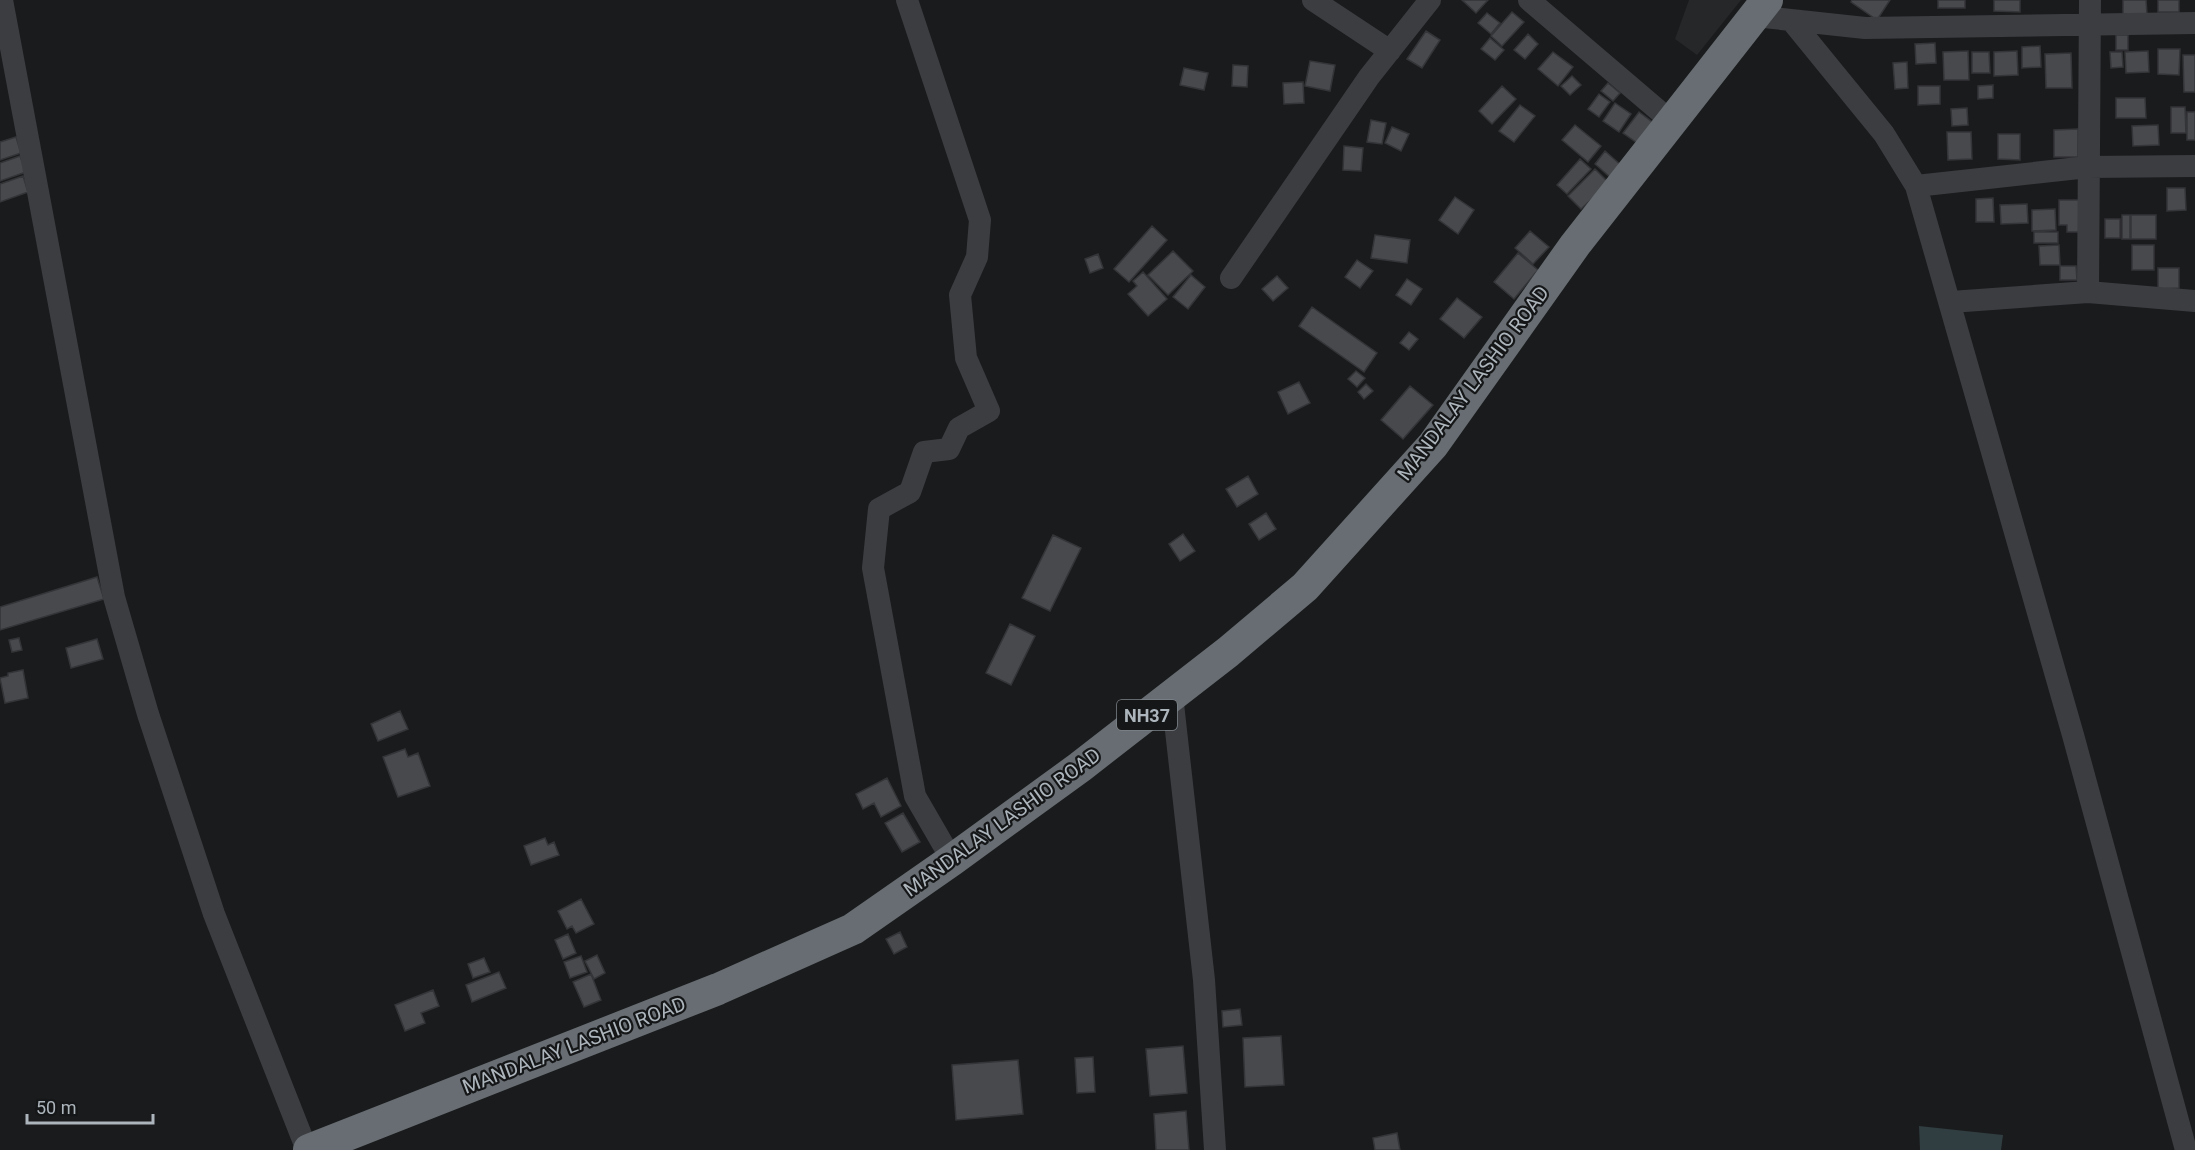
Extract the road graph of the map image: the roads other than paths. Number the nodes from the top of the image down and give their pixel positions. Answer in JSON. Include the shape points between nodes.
{"nodes":[{"id":1,"x":2,"y":0,"type":"edge"},
{"id":2,"x":907,"y":0,"type":"edge"},
{"id":3,"x":1313,"y":0,"type":"edge"},
{"id":4,"x":1430,"y":0,"type":"edge"},
{"id":5,"x":1529,"y":0,"type":"edge"},
{"id":6,"x":2090,"y":0,"type":"edge"},
{"id":7,"x":1761,"y":8,"type":"edge"},
{"id":8,"x":1791,"y":20,"type":"junction"},
{"id":9,"x":2195,"y":23,"type":"edge"},
{"id":10,"x":2091,"y":24,"type":"junction"},
{"id":11,"x":1390,"y":51,"type":"junction"},
{"id":12,"x":1672,"y":122,"type":"junction"},
{"id":13,"x":2195,"y":166,"type":"edge"},
{"id":14,"x":2088,"y":167,"type":"junction"},
{"id":15,"x":1916,"y":186,"type":"junction"},
{"id":16,"x":1231,"y":278,"type":"dead end"},
{"id":17,"x":2088,"y":292,"type":"junction"},
{"id":18,"x":1951,"y":302,"type":"junction"},
{"id":19,"x":2195,"y":302,"type":"edge"},
{"id":20,"x":1172,"y":695,"type":"junction"},
{"id":21,"x":952,"y":860,"type":"junction"},
{"id":22,"x":308,"y":1150,"type":"edge"},
{"id":23,"x":1215,"y":1150,"type":"edge"},
{"id":24,"x":2186,"y":1150,"type":"edge"}],
"edges":[{"from":1,"to":22,"type":"street","via":[[114,597],[214,914]]},
{"from":2,"to":21,"type":"street","via":[[980,220],[977,257],[960,295],[966,358],[989,411],[959,428],[949,449],[924,452],[910,492],[879,509],[873,568],[915,796]]},
{"from":3,"to":11,"type":"street"},
{"from":4,"to":11,"type":"street"},
{"from":5,"to":12,"type":"street"},
{"from":6,"to":10,"type":"street"},
{"from":7,"to":8,"type":"street"},
{"from":7,"to":12,"type":"highway","name":"MANDALAY LASHIO ROAD","number":"NH37"},
{"from":8,"to":10,"type":"street","via":[[1865,28]]},
{"from":8,"to":15,"type":"street","via":[[1884,134]]},
{"from":9,"to":10,"type":"street"},
{"from":10,"to":14,"type":"street"},
{"from":11,"to":16,"type":"street"},
{"from":12,"to":20,"type":"highway","name":"MANDALAY LASHIO ROAD","number":"NH37","via":[[1575,245],[1433,445],[1305,587]]},
{"from":13,"to":14,"type":"street"},
{"from":14,"to":15,"type":"street"},
{"from":14,"to":17,"type":"street"},
{"from":15,"to":18,"type":"street"},
{"from":17,"to":18,"type":"street"},
{"from":17,"to":19,"type":"street"},
{"from":18,"to":24,"type":"street"},
{"from":20,"to":21,"type":"highway","name":"MANDALAY LASHIO ROAD","number":"NH37"},
{"from":20,"to":23,"type":"street","via":[[1204,980]]},
{"from":21,"to":22,"type":"highway","name":"MANDALAY LASHIO ROAD","number":"NH37","via":[[853,929],[718,989]]}]}
